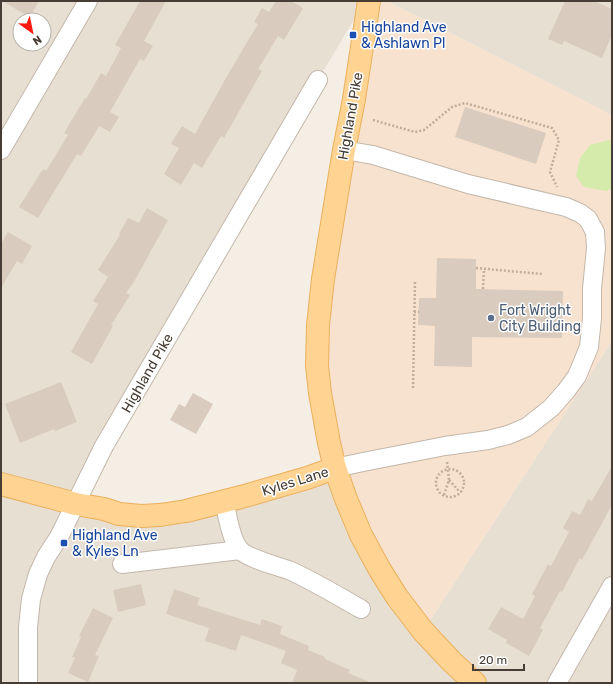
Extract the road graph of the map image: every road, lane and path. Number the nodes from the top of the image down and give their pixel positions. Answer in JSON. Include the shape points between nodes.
{"nodes":[{"id":1,"x":88,"y":1,"type":"edge"},
{"id":2,"x":369,"y":1,"type":"edge"},
{"id":3,"x":318,"y":80,"type":"dead end"},
{"id":4,"x":373,"y":120,"type":"dead end"},
{"id":5,"x":1,"y":150,"type":"edge"},
{"id":6,"x":344,"y":150,"type":"junction"},
{"id":7,"x":558,"y":190,"type":"dead end"},
{"id":8,"x":476,"y":268,"type":"dead end"},
{"id":9,"x":484,"y":269,"type":"junction"},
{"id":10,"x":542,"y":274,"type":"dead end"},
{"id":11,"x":415,"y":282,"type":"dead end"},
{"id":12,"x":483,"y":289,"type":"dead end"},
{"id":13,"x":414,"y":312,"type":"junction"},
{"id":14,"x":419,"y":312,"type":"dead end"},
{"id":15,"x":413,"y":388,"type":"dead end"},
{"id":16,"x":335,"y":468,"type":"junction"},
{"id":17,"x":1,"y":484,"type":"edge"},
{"id":18,"x":460,"y":492,"type":"junction"},
{"id":19,"x":444,"y":495,"type":"junction"},
{"id":20,"x":225,"y":501,"type":"junction"},
{"id":21,"x":76,"y":504,"type":"junction"},
{"id":22,"x":240,"y":550,"type":"junction"},
{"id":23,"x":122,"y":564,"type":"dead end"},
{"id":24,"x":612,"y":586,"type":"edge"},
{"id":25,"x":361,"y":609,"type":"dead end"},
{"id":26,"x":28,"y":683,"type":"edge"},
{"id":27,"x":475,"y":683,"type":"edge"},
{"id":28,"x":557,"y":683,"type":"edge"}],
"edges":[{"from":1,"to":5,"type":"street"},
{"from":2,"to":6,"type":"main road","name":"Highland Pike"},
{"from":3,"to":21,"type":"street","name":"Highland Pike","via":[[104,446]]},
{"from":4,"to":7,"type":"path","via":[[415,132],[424,130],[452,107],[465,103],[552,128],[559,140],[550,172]]},
{"from":6,"to":16,"type":"main road","name":"Highland Pike","via":[[323,280],[317,366]]},
{"from":6,"to":16,"type":"street","via":[[373,155],[468,184],[573,210],[588,219],[595,232],[596,248],[589,347],[577,376],[550,408],[527,427],[508,436]]},
{"from":8,"to":9,"type":"path"},
{"from":9,"to":10,"type":"path"},
{"from":9,"to":12,"type":"path"},
{"from":11,"to":13,"type":"path"},
{"from":13,"to":14,"type":"path"},
{"from":13,"to":15,"type":"path"},
{"from":16,"to":20,"type":"main road","name":"Kyles Lane"},
{"from":16,"to":27,"type":"main road","name":"Kyles Lane","via":[[361,535],[394,592],[423,631]]},
{"from":17,"to":21,"type":"main road","name":"Kyles Lane"},
{"from":18,"to":19,"type":"path","via":[[452,496]]},
{"from":18,"to":19,"type":"path","via":[[449,480]]},
{"from":18,"to":19,"type":"path","via":[[464,483],[460,474],[448,469],[440,473],[436,481],[440,493]]},
{"from":20,"to":21,"type":"main road","name":"Kyles Lane","via":[[186,511],[141,516],[119,514]]},
{"from":20,"to":22,"type":"street","via":[[234,540]]},
{"from":21,"to":26,"type":"street","name":"Highland Pike","via":[[46,557],[31,599]]},
{"from":22,"to":23,"type":"street"},
{"from":22,"to":25,"type":"street","via":[[249,556],[297,574]]},
{"from":24,"to":28,"type":"street"}]}
